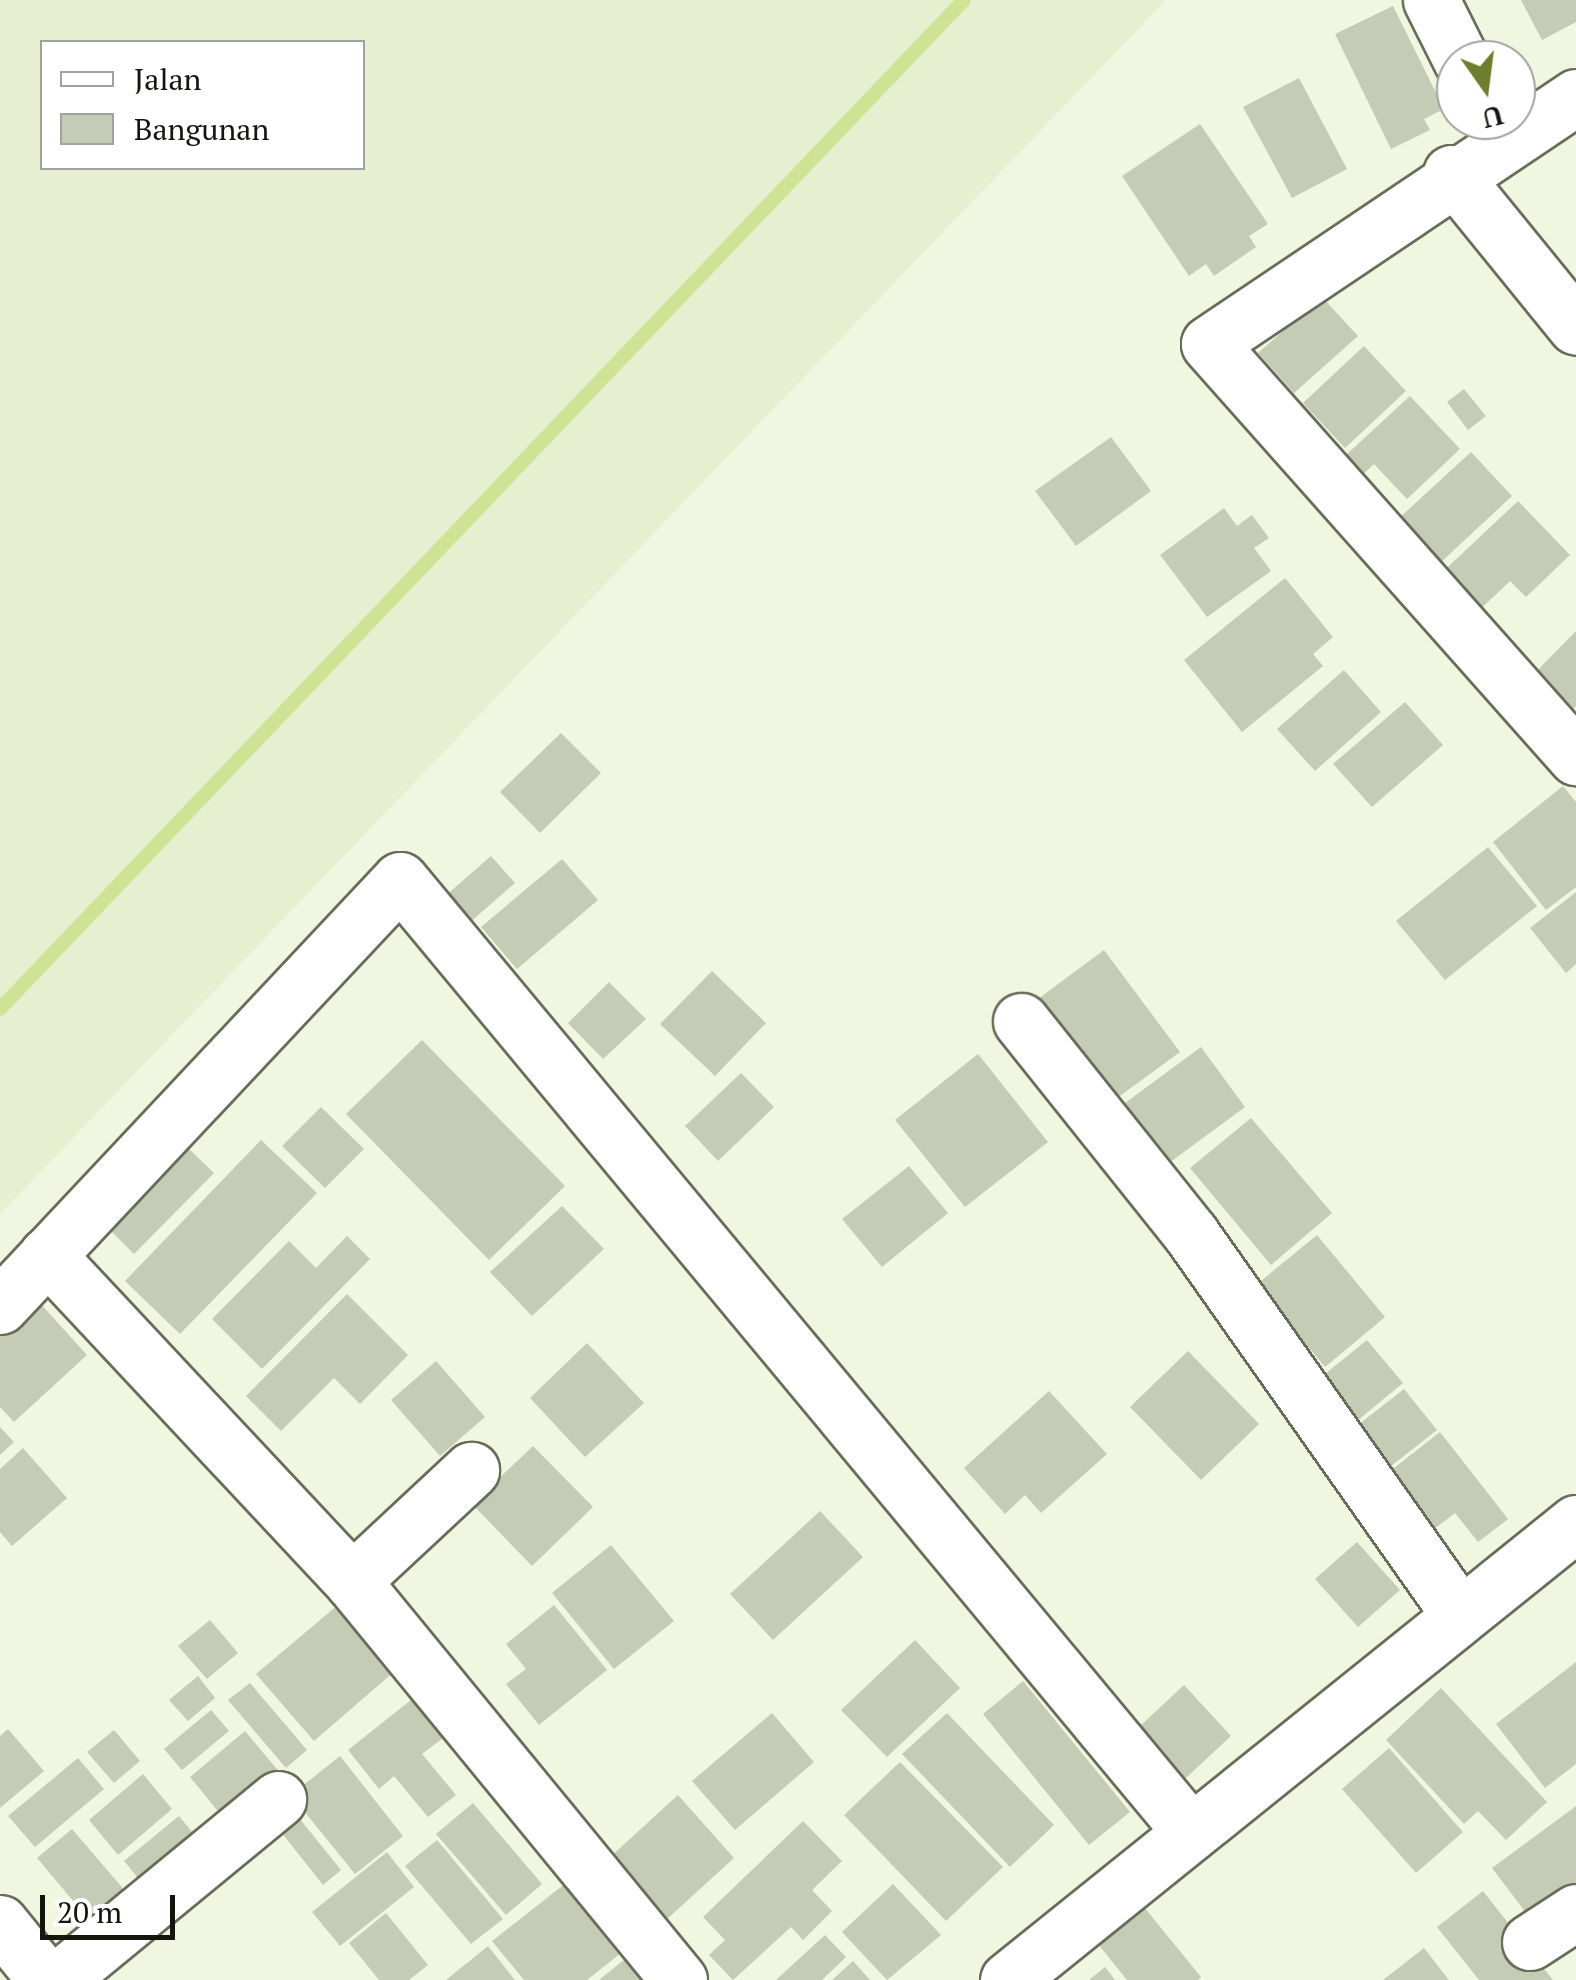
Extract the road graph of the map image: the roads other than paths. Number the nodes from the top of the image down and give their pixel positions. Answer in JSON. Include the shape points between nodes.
{"nodes":[{"id":1,"x":1431,"y":0,"type":"edge"},
{"id":2,"x":1452,"y":40,"type":"edge"},
{"id":3,"x":1576,"y":97,"type":"edge"},
{"id":4,"x":1536,"y":115,"type":"edge"},
{"id":5,"x":1490,"y":140,"type":"edge"},
{"id":6,"x":1451,"y":173,"type":"junction"},
{"id":7,"x":1576,"y":326,"type":"edge"},
{"id":8,"x":1576,"y":757,"type":"edge"},
{"id":9,"x":1021,"y":1021,"type":"dead end"},
{"id":10,"x":47,"y":1256,"type":"junction"},
{"id":11,"x":0,"y":1306,"type":"edge"},
{"id":12,"x":471,"y":1470,"type":"dead end"},
{"id":13,"x":1571,"y":1541,"type":"edge"},
{"id":14,"x":352,"y":1581,"type":"junction"},
{"id":15,"x":1457,"y":1611,"type":"junction"},
{"id":16,"x":278,"y":1799,"type":"dead end"},
{"id":17,"x":1191,"y":1832,"type":"junction"},
{"id":18,"x":1576,"y":1912,"type":"edge"},
{"id":19,"x":0,"y":1923,"type":"edge"},
{"id":20,"x":1530,"y":1942,"type":"dead end"},
{"id":21,"x":46,"y":1980,"type":"edge"},
{"id":22,"x":58,"y":1980,"type":"edge"},
{"id":23,"x":679,"y":1980,"type":"edge"},
{"id":24,"x":1008,"y":1980,"type":"edge"}],
"edges":[{"from":1,"to":2,"type":"street"},
{"from":3,"to":4,"type":"street"},
{"from":5,"to":6,"type":"street"},
{"from":6,"to":7,"type":"street"},
{"from":6,"to":8,"type":"street","via":[[1209,344]]},
{"from":9,"to":15,"type":"street","via":[[1191,1234]]},
{"from":10,"to":11,"type":"street"},
{"from":10,"to":14,"type":"street"},
{"from":10,"to":17,"type":"street","via":[[400,880]]},
{"from":12,"to":14,"type":"street"},
{"from":13,"to":15,"type":"street"},
{"from":14,"to":23,"type":"street"},
{"from":15,"to":17,"type":"street"},
{"from":16,"to":22,"type":"street"},
{"from":17,"to":24,"type":"street"},
{"from":18,"to":20,"type":"street"},
{"from":19,"to":21,"type":"street"}]}
